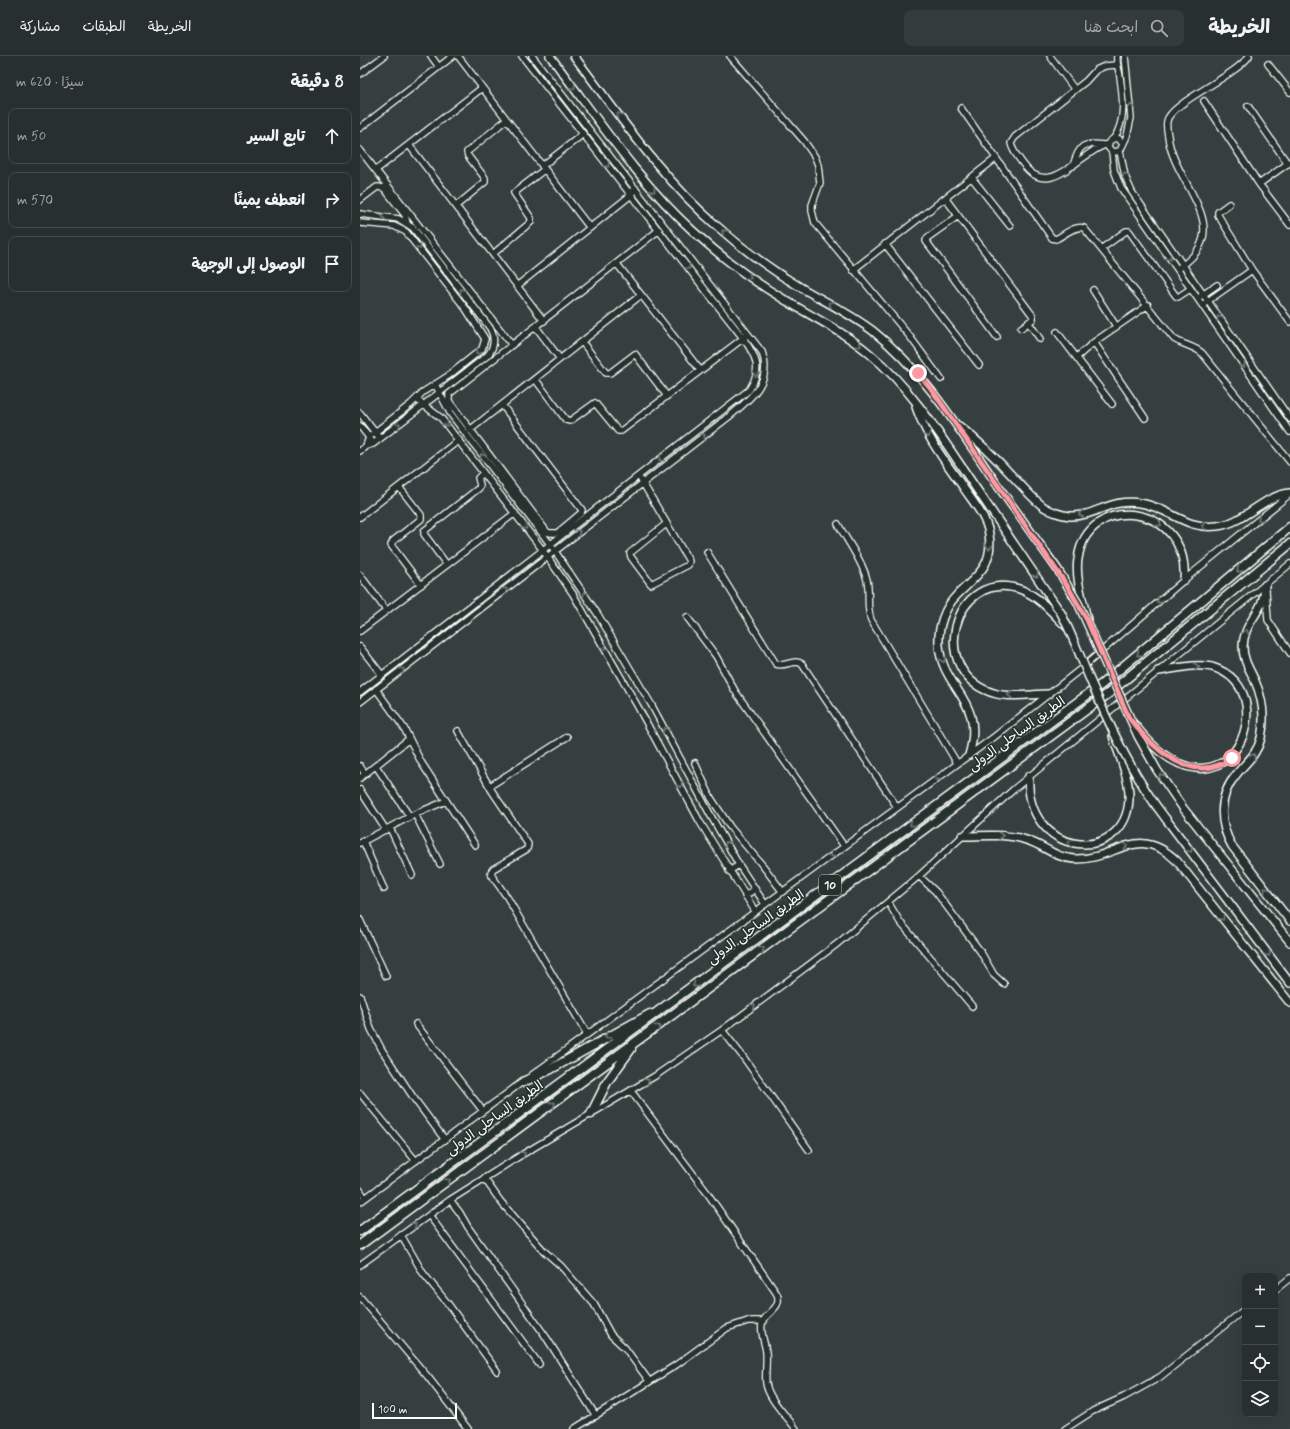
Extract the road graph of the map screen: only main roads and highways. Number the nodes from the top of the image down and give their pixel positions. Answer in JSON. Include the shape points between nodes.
{"nodes":[{"id":1,"x":550,"y":56,"type":"edge"},
{"id":2,"x":574,"y":56,"type":"edge"},
{"id":3,"x":913,"y":399,"type":"junction"},
{"id":4,"x":954,"y":422,"type":"junction"},
{"id":5,"x":1290,"y":494,"type":"edge"},
{"id":6,"x":1290,"y":528,"type":"edge"},
{"id":7,"x":1290,"y":544,"type":"edge"},
{"id":8,"x":1184,"y":580,"type":"road end"},
{"id":9,"x":1265,"y":585,"type":"road end"},
{"id":10,"x":1087,"y":620,"type":"junction"},
{"id":11,"x":1069,"y":628,"type":"junction"},
{"id":12,"x":1158,"y":671,"type":"road end"},
{"id":13,"x":1049,"y":694,"type":"road end"},
{"id":14,"x":1129,"y":718,"type":"junction"},
{"id":15,"x":1111,"y":727,"type":"junction"},
{"id":16,"x":969,"y":755,"type":"road end"},
{"id":17,"x":1029,"y":776,"type":"road end"},
{"id":18,"x":962,"y":836,"type":"road end"},
{"id":19,"x":1290,"y":921,"type":"edge"},
{"id":20,"x":1290,"y":942,"type":"edge"},
{"id":21,"x":1290,"y":982,"type":"edge"},
{"id":22,"x":1290,"y":1003,"type":"edge"},
{"id":23,"x":667,"y":1006,"type":"junction"},
{"id":24,"x":634,"y":1044,"type":"junction"},
{"id":25,"x":523,"y":1082,"type":"road end"},
{"id":26,"x":590,"y":1114,"type":"road end"},
{"id":27,"x":360,"y":1231,"type":"edge"},
{"id":28,"x":360,"y":1245,"type":"edge"}],
"edges":[{"from":1,"to":3,"type":"main road","one_way":true,"via":[[650,188],[691,230],[757,282],[860,346],[893,375]]},
{"from":4,"to":2,"type":"main road","one_way":true,"via":[[918,373],[883,340],[849,315],[762,262],[723,232],[691,202],[665,175]]},
{"from":3,"to":11,"type":"main road","one_way":true,"bridge":true,"via":[[1041,582]]},
{"from":3,"to":16,"type":"main road","one_way":true,"via":[[928,436],[980,512],[989,536],[983,568],[973,582],[956,595],[950,604],[944,614],[939,635],[939,646],[945,667],[966,700],[971,714],[973,734]]},
{"from":5,"to":4,"type":"main road","one_way":true,"via":[[1270,499],[1242,518],[1217,526],[1189,524],[1155,506],[1134,502],[1113,504],[1077,516],[1059,514],[1041,505],[991,453]]},
{"from":4,"to":10,"type":"main road","bridge":true,"via":[[1058,570]]},
{"from":6,"to":23,"type":"highway","name":"الطريق الساحلى الدولى","number":"10","one_way":true,"via":[[1102,684]]},
{"from":24,"to":7,"type":"highway","name":"الطريق الساحلى الدولى","number":"10","one_way":true,"via":[[1109,693]]},
{"from":10,"to":8,"type":"main road","one_way":true,"via":[[1078,571],[1079,552],[1087,535],[1110,518],[1131,514],[1149,518],[1170,532],[1182,554]]},
{"from":19,"to":9,"type":"main road","one_way":true,"via":[[1232,846],[1226,834],[1222,815],[1227,788],[1256,753],[1261,737],[1262,703],[1246,662],[1243,645],[1247,628],[1263,603]]},
{"from":10,"to":14,"type":"main road","bridge":true},
{"from":13,"to":11,"type":"main road","one_way":true,"via":[[998,694],[981,688],[967,676],[958,661],[954,644],[955,626],[966,605],[982,592],[1013,588],[1032,595]]},
{"from":11,"to":15,"type":"main road","bridge":true},
{"from":12,"to":14,"type":"main road","one_way":true,"bridge":true,"via":[[1198,666],[1217,669],[1229,675],[1238,683],[1248,699],[1252,718],[1245,743],[1237,753],[1215,767],[1189,767],[1160,750]]},
{"from":20,"to":14,"type":"main road","one_way":true,"bridge":true,"via":[[1183,808],[1157,770]]},
{"from":15,"to":17,"type":"main road","one_way":true,"bridge":true,"via":[[1129,795],[1127,812],[1118,828],[1109,836],[1093,843],[1076,844],[1059,839],[1042,824],[1035,811],[1029,791]]},
{"from":15,"to":21,"type":"main road","one_way":true,"bridge":true,"via":[[1140,780],[1166,819]]},
{"from":18,"to":22,"type":"main road","one_way":true,"via":[[1018,838],[1057,855],[1075,859],[1095,856],[1138,843],[1163,850],[1177,861]]},
{"from":23,"to":25,"type":"highway","one_way":true},
{"from":23,"to":27,"type":"highway","name":"الطريق الساحلى الدولى","number":"10"},
{"from":24,"to":26,"type":"highway","via":[[607,1082]]},
{"from":28,"to":24,"type":"highway","name":"الطريق الساحلى الدولى","number":"10","one_way":true}]}
